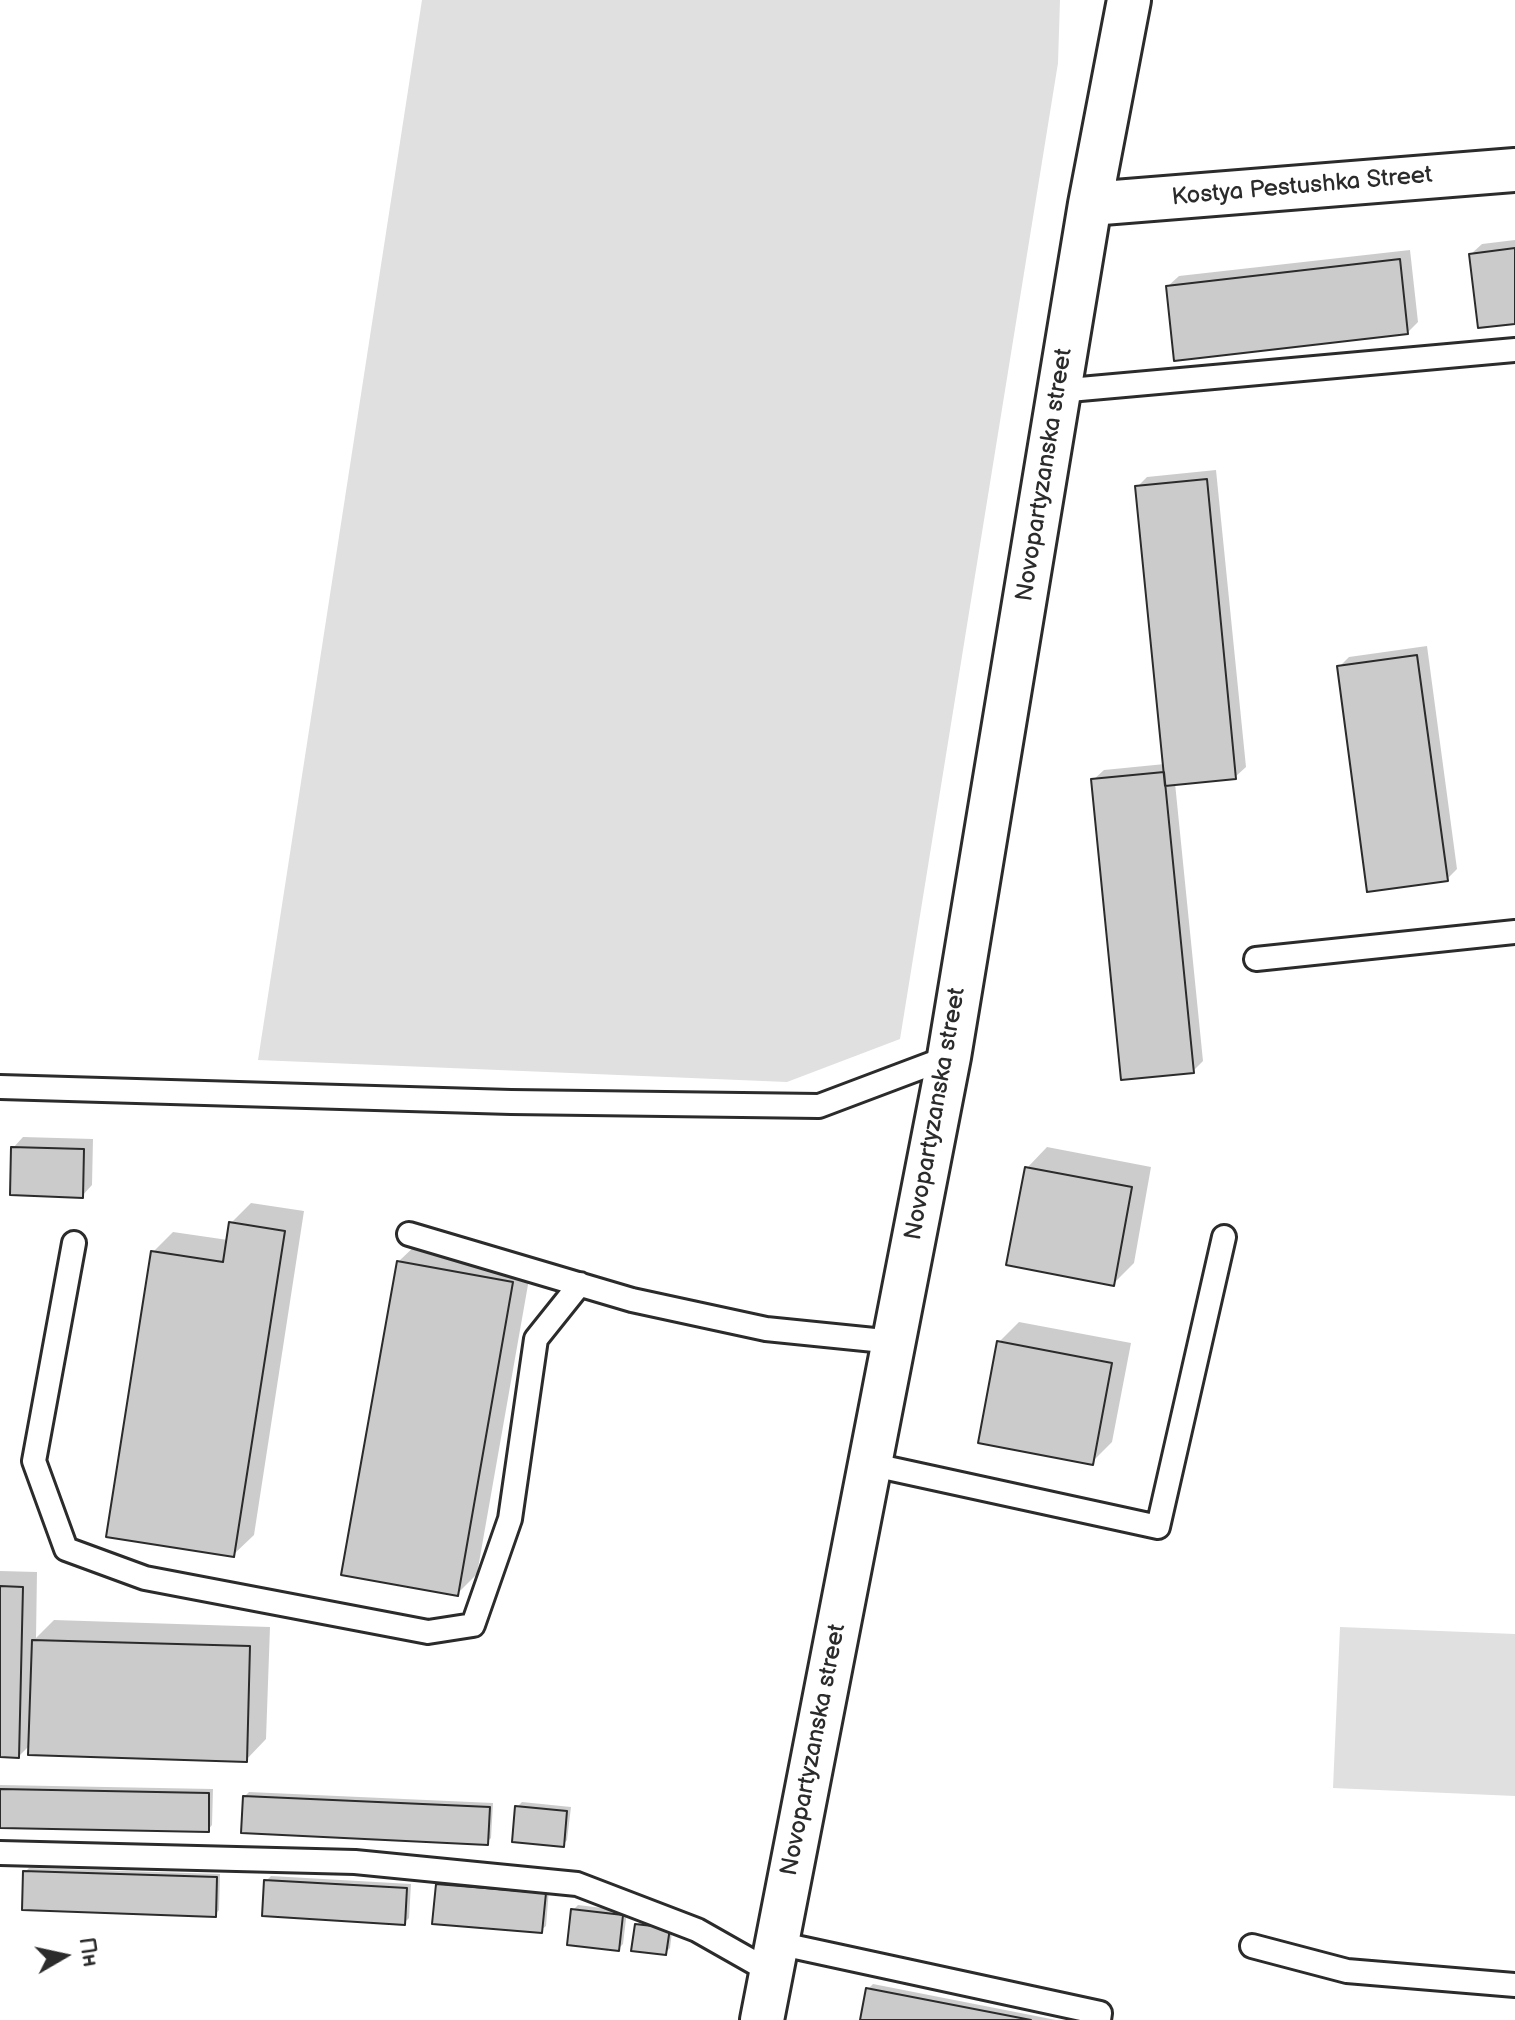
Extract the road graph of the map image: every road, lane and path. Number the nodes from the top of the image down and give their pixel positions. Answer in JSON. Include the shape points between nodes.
{"nodes":[{"id":1,"x":1129,"y":0,"type":"edge"},
{"id":2,"x":1515,"y":170,"type":"edge"},
{"id":3,"x":1090,"y":204,"type":"junction"},
{"id":4,"x":1515,"y":350,"type":"edge"},
{"id":5,"x":1058,"y":391,"type":"junction"},
{"id":6,"x":1515,"y":932,"type":"edge"},
{"id":7,"x":1256,"y":959,"type":"dead end"},
{"id":8,"x":949,"y":1057,"type":"junction"},
{"id":9,"x":0,"y":1087,"type":"edge"},
{"id":10,"x":409,"y":1234,"type":"dead end"},
{"id":11,"x":1224,"y":1237,"type":"dead end"},
{"id":12,"x":74,"y":1243,"type":"dead end"},
{"id":13,"x":580,"y":1284,"type":"junction"},
{"id":14,"x":894,"y":1342,"type":"junction"},
{"id":15,"x":869,"y":1464,"type":"junction"},
{"id":16,"x":0,"y":1853,"type":"edge"},
{"id":17,"x":1252,"y":1946,"type":"dead end"},
{"id":18,"x":774,"y":1958,"type":"junction"},
{"id":19,"x":1515,"y":1985,"type":"edge"},
{"id":20,"x":762,"y":2020,"type":"edge"},
{"id":21,"x":1099,"y":2020,"type":"edge"}],
"edges":[{"from":1,"to":3,"type":"street","name":"Novopartyzanska street"},
{"from":2,"to":3,"type":"street","name":"Kostya Pestushka Street"},
{"from":3,"to":5,"type":"street","name":"Novopartyzanska street"},
{"from":4,"to":5,"type":"lane"},
{"from":5,"to":8,"type":"street","name":"Novopartyzanska street"},
{"from":6,"to":7,"type":"lane"},
{"from":8,"to":9,"type":"lane","via":[[819,1106]]},
{"from":8,"to":14,"type":"street","name":"Novopartyzanska street"},
{"from":10,"to":13,"type":"lane"},
{"from":11,"to":15,"type":"lane","via":[[1158,1527]]},
{"from":12,"to":13,"type":"lane","via":[[34,1461],[66,1549],[145,1578],[428,1632],[473,1625],[510,1519],[536,1339]]},
{"from":13,"to":14,"type":"lane","via":[[766,1329]]},
{"from":14,"to":15,"type":"street","name":"Novopartyzanska street"},
{"from":15,"to":18,"type":"street","name":"Novopartyzanska street"},
{"from":16,"to":18,"type":"lane","via":[[355,1862],[577,1884]]},
{"from":17,"to":19,"type":"lane","via":[[1347,1971]]},
{"from":18,"to":20,"type":"street","name":"Novopartyzanska street"},
{"from":18,"to":21,"type":"lane","via":[[1100,2013]]}]}
